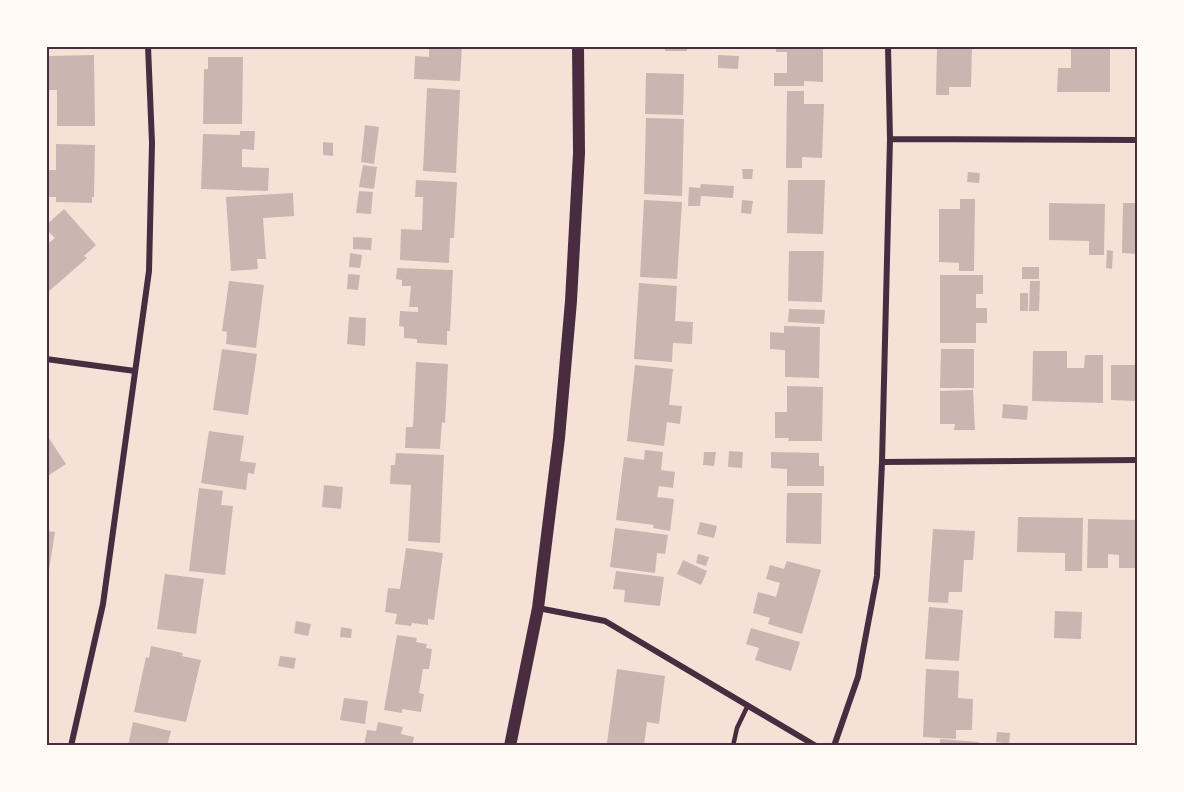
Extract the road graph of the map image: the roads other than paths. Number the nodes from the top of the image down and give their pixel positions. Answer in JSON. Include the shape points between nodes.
{"nodes":[{"id":1,"x":148,"y":46,"type":"edge"},
{"id":2,"x":578,"y":46,"type":"edge"},
{"id":3,"x":888,"y":46,"type":"edge"},
{"id":4,"x":890,"y":139,"type":"junction"},
{"id":5,"x":1137,"y":140,"type":"edge"},
{"id":6,"x":46,"y":359,"type":"edge"},
{"id":7,"x":135,"y":371,"type":"junction"},
{"id":8,"x":1137,"y":460,"type":"edge"},
{"id":9,"x":882,"y":462,"type":"junction"},
{"id":10,"x":538,"y":608,"type":"junction"},
{"id":11,"x":748,"y":705,"type":"junction"},
{"id":12,"x":71,"y":746,"type":"edge"},
{"id":13,"x":510,"y":746,"type":"edge"},
{"id":14,"x":733,"y":746,"type":"edge"},
{"id":15,"x":816,"y":746,"type":"edge"},
{"id":16,"x":834,"y":746,"type":"edge"}],
"edges":[{"from":1,"to":7,"type":"street","via":[[152,143],[148,271]]},
{"from":2,"to":10,"type":"main road","via":[[579,153],[571,301]]},
{"from":3,"to":4,"type":"street"},
{"from":4,"to":5,"type":"street"},
{"from":4,"to":9,"type":"street"},
{"from":6,"to":7,"type":"street"},
{"from":7,"to":12,"type":"street","via":[[103,604]]},
{"from":8,"to":9,"type":"street"},
{"from":9,"to":16,"type":"street","via":[[877,576],[858,677]]},
{"from":10,"to":11,"type":"street","via":[[605,621]]},
{"from":10,"to":13,"type":"main road"},
{"from":11,"to":14,"type":"lane"},
{"from":11,"to":15,"type":"street"}]}
